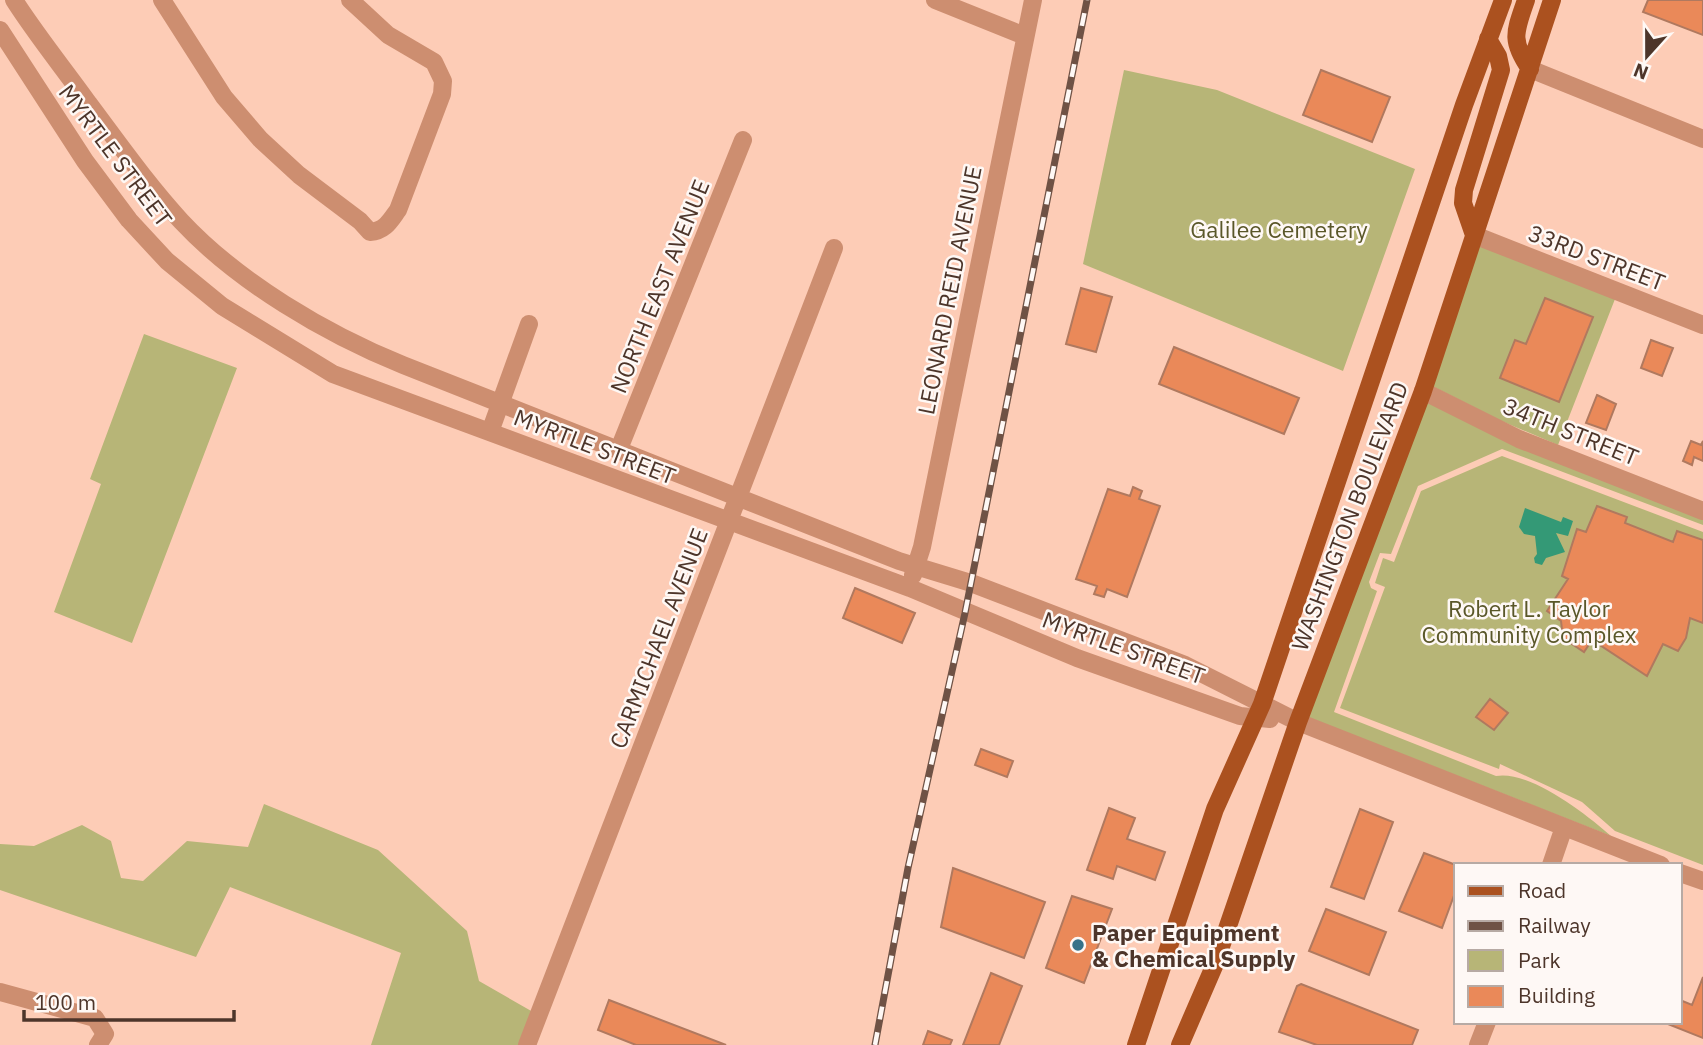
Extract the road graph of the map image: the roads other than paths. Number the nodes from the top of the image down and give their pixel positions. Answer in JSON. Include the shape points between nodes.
{"nodes":[{"id":1,"x":14,"y":0,"type":"edge"},
{"id":2,"x":162,"y":0,"type":"edge"},
{"id":3,"x":350,"y":0,"type":"edge"},
{"id":4,"x":934,"y":0,"type":"edge"},
{"id":5,"x":1033,"y":0,"type":"edge"},
{"id":6,"x":1503,"y":0,"type":"edge"},
{"id":7,"x":1526,"y":0,"type":"edge"},
{"id":8,"x":1552,"y":0,"type":"edge"},
{"id":9,"x":0,"y":30,"type":"edge"},
{"id":10,"x":1026,"y":36,"type":"junction"},
{"id":11,"x":1488,"y":39,"type":"junction"},
{"id":12,"x":1530,"y":69,"type":"junction"},
{"id":13,"x":1703,"y":139,"type":"edge"},
{"id":14,"x":743,"y":140,"type":"dead end"},
{"id":15,"x":1474,"y":234,"type":"junction"},
{"id":16,"x":834,"y":248,"type":"dead end"},
{"id":17,"x":530,"y":324,"type":"dead end"},
{"id":18,"x":1703,"y":325,"type":"edge"},
{"id":19,"x":1423,"y":391,"type":"junction"},
{"id":20,"x":501,"y":402,"type":"junction"},
{"id":21,"x":490,"y":432,"type":"junction"},
{"id":22,"x":620,"y":449,"type":"junction"},
{"id":23,"x":738,"y":496,"type":"junction"},
{"id":24,"x":1703,"y":511,"type":"edge"},
{"id":25,"x":728,"y":521,"type":"junction"},
{"id":26,"x":915,"y":566,"type":"junction"},
{"id":27,"x":910,"y":588,"type":"junction"},
{"id":28,"x":1259,"y":711,"type":"junction"},
{"id":29,"x":1298,"y":722,"type":"junction"},
{"id":30,"x":1564,"y":827,"type":"junction"},
{"id":31,"x":1552,"y":863,"type":"edge"},
{"id":32,"x":1656,"y":863,"type":"edge"},
{"id":33,"x":1682,"y":874,"type":"edge"},
{"id":34,"x":1703,"y":881,"type":"edge"},
{"id":35,"x":0,"y":992,"type":"edge"},
{"id":36,"x":1486,"y":1024,"type":"edge"},
{"id":37,"x":99,"y":1045,"type":"edge"},
{"id":38,"x":527,"y":1045,"type":"edge"},
{"id":39,"x":1136,"y":1045,"type":"edge"},
{"id":40,"x":1180,"y":1045,"type":"edge"},
{"id":41,"x":1478,"y":1045,"type":"edge"}],
"edges":[{"from":1,"to":20,"type":"street","name":"MYRTLE STREET","via":[[137,170],[184,223],[233,266],[345,339]]},
{"from":2,"to":3,"type":"street","via":[[225,97],[260,139],[299,176],[370,232],[376,232],[398,209],[443,81],[434,62],[388,35]]},
{"from":4,"to":10,"type":"street"},
{"from":5,"to":10,"type":"street","name":"LEONARD REID AVENUE"},
{"from":6,"to":11,"type":"main road","name":"WASHINGTON BOULEVARD"},
{"from":7,"to":12,"type":"main road","via":[[1514,39]]},
{"from":8,"to":12,"type":"main road","name":"WASHINGTON BOULEVARD"},
{"from":9,"to":21,"type":"street","name":"MYRTLE STREET","via":[[49,110],[129,220],[167,261],[222,306],[333,374]]},
{"from":10,"to":26,"type":"street","name":"LEONARD REID AVENUE"},
{"from":11,"to":15,"type":"main road","via":[[1501,70],[1464,190],[1463,203]]},
{"from":11,"to":28,"type":"main road","name":"WASHINGTON BOULEVARD"},
{"from":12,"to":13,"type":"street"},
{"from":12,"to":15,"type":"main road","name":"WASHINGTON BOULEVARD"},
{"from":14,"to":22,"type":"street","name":"NORTH EAST AVENUE"},
{"from":15,"to":18,"type":"street","name":"33RD STREET"},
{"from":15,"to":19,"type":"main road","name":"WASHINGTON BOULEVARD"},
{"from":16,"to":23,"type":"street","name":"CARMICHAEL AVENUE"},
{"from":17,"to":20,"type":"street"},
{"from":19,"to":24,"type":"street","name":"34TH STREET","via":[[1519,439]]},
{"from":19,"to":29,"type":"main road","name":"WASHINGTON BOULEVARD"},
{"from":20,"to":21,"type":"street"},
{"from":20,"to":22,"type":"street","name":"MYRTLE STREET"},
{"from":21,"to":25,"type":"street","name":"MYRTLE STREET"},
{"from":22,"to":23,"type":"street","name":"MYRTLE STREET"},
{"from":23,"to":25,"type":"street","name":"CARMICHAEL AVENUE"},
{"from":23,"to":26,"type":"street","name":"MYRTLE STREET"},
{"from":25,"to":27,"type":"street","name":"MYRTLE STREET"},
{"from":25,"to":38,"type":"street","name":"CARMICHAEL AVENUE"},
{"from":26,"to":27,"type":"street","name":"LEONARD REID AVENUE"},
{"from":26,"to":28,"type":"street","name":"MYRTLE STREET","via":[[1185,665]]},
{"from":27,"to":28,"type":"street","name":"MYRTLE STREET","via":[[1077,658],[1240,716]]},
{"from":28,"to":29,"type":"street","name":"MYRTLE STREET"},
{"from":28,"to":39,"type":"main road","name":"WASHINGTON BOULEVARD","via":[[1215,809]]},
{"from":29,"to":30,"type":"street","name":"MYRTLE STREET"},
{"from":29,"to":40,"type":"main road","name":"WASHINGTON BOULEVARD","via":[[1215,964]]},
{"from":30,"to":31,"type":"street"},
{"from":30,"to":32,"type":"street","name":"MYRTLE STREET"},
{"from":33,"to":34,"type":"street"},
{"from":35,"to":37,"type":"street","via":[[95,1018],[105,1034]]},
{"from":36,"to":41,"type":"street"}]}
